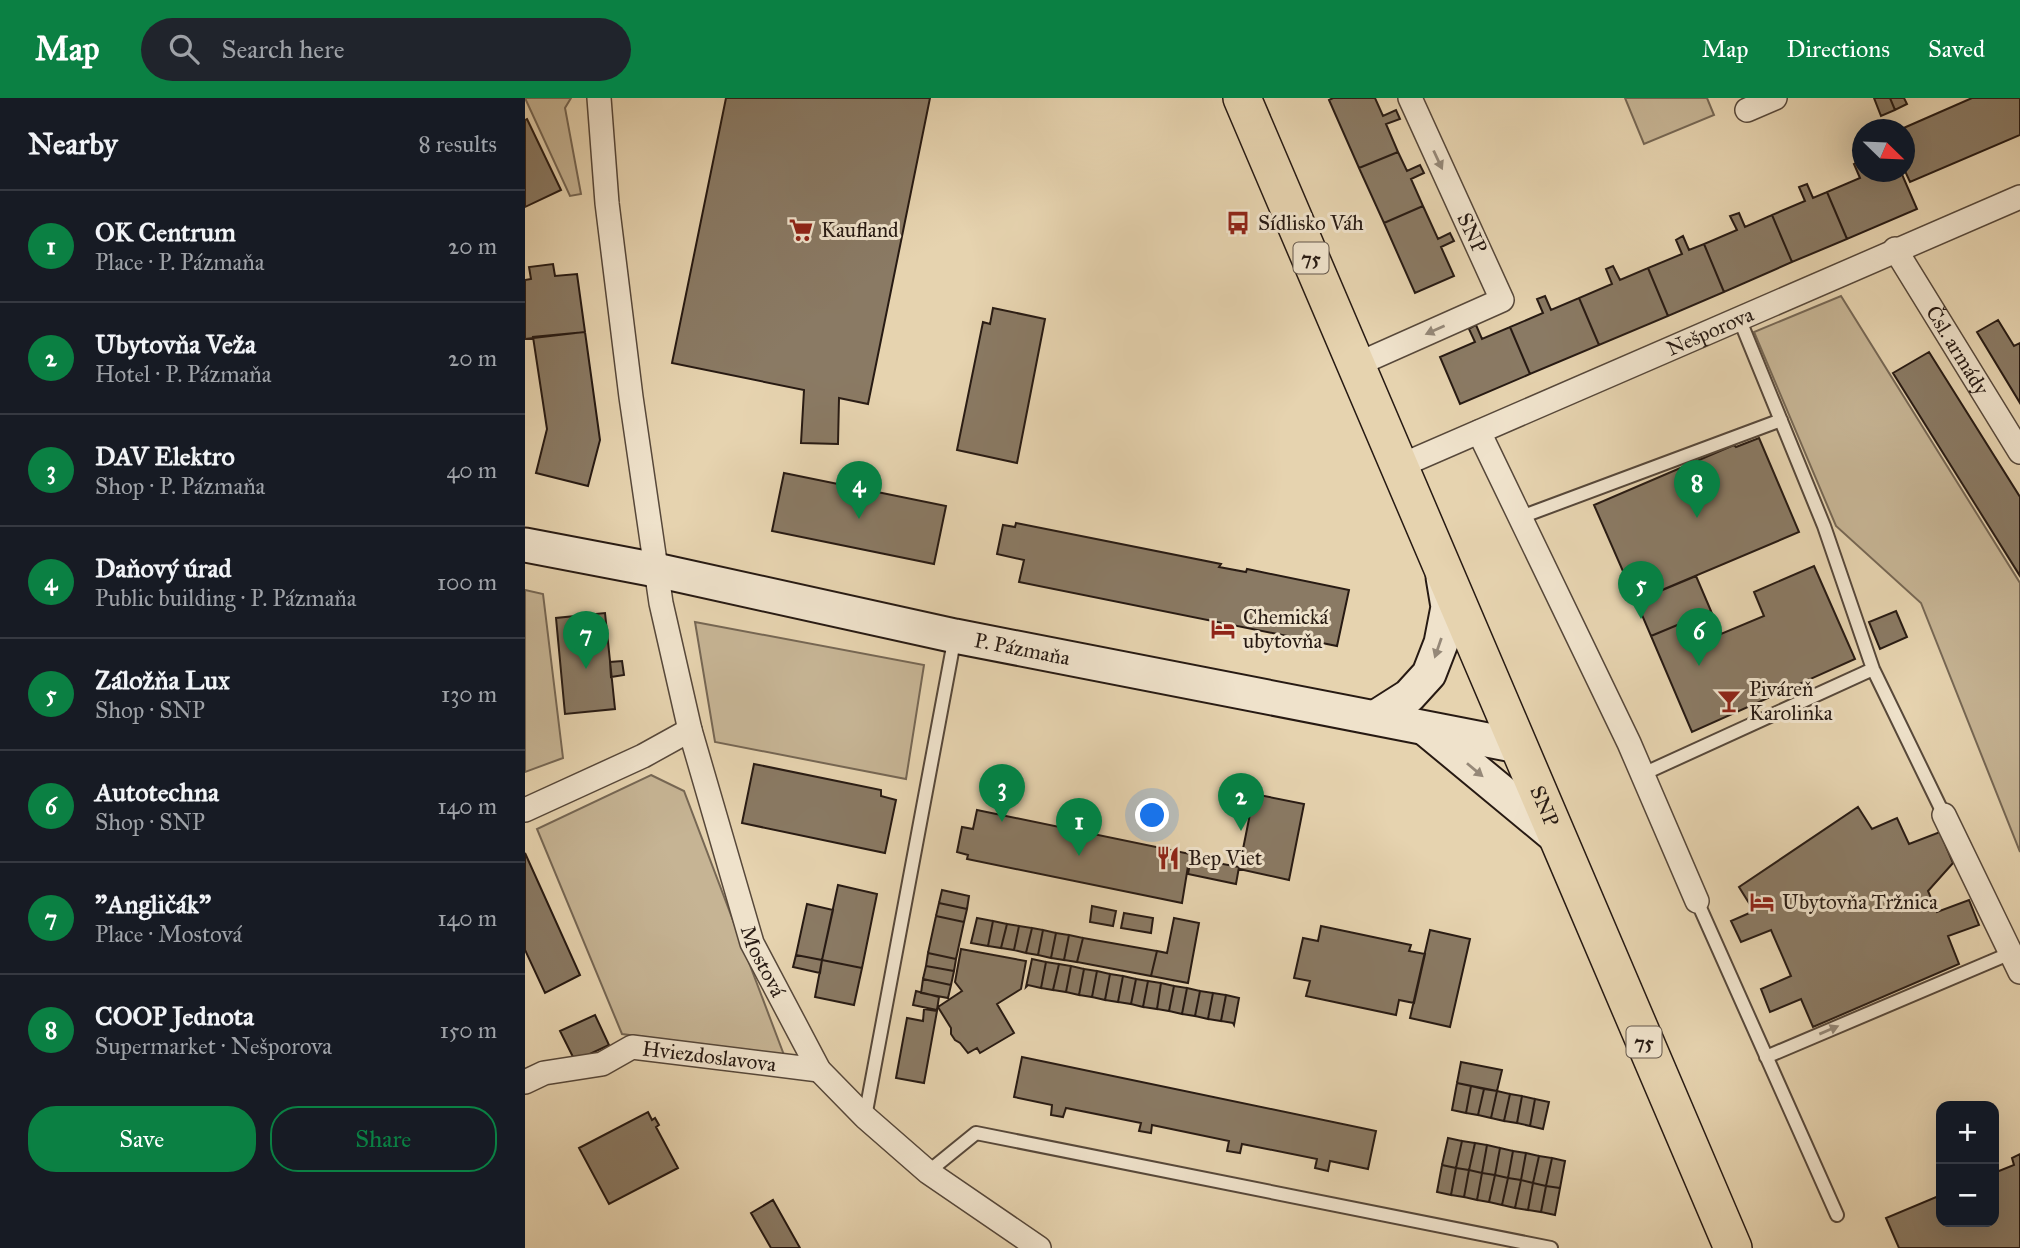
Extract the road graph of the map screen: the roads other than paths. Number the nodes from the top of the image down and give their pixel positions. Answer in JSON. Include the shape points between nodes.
{"nodes":[{"id":1,"x":599,"y":98,"type":"edge"},
{"id":2,"x":1242,"y":98,"type":"edge"},
{"id":3,"x":1410,"y":98,"type":"edge"},
{"id":4,"x":1775,"y":98,"type":"edge"},
{"id":5,"x":1747,"y":110,"type":"dead end"},
{"id":6,"x":2020,"y":197,"type":"edge"},
{"id":7,"x":1895,"y":249,"type":"junction"},
{"id":8,"x":1739,"y":318,"type":"junction"},
{"id":9,"x":1356,"y":365,"type":"junction"},
{"id":10,"x":1781,"y":420,"type":"junction"},
{"id":11,"x":1479,"y":432,"type":"junction"},
{"id":12,"x":2020,"y":452,"type":"edge"},
{"id":13,"x":1399,"y":466,"type":"junction"},
{"id":14,"x":1521,"y":517,"type":"junction"},
{"id":15,"x":525,"y":545,"type":"edge"},
{"id":16,"x":1439,"y":557,"type":"junction"},
{"id":17,"x":656,"y":570,"type":"junction"},
{"id":18,"x":955,"y":636,"type":"junction"},
{"id":19,"x":1873,"y":669,"type":"junction"},
{"id":20,"x":1376,"y":717,"type":"junction"},
{"id":21,"x":1423,"y":726,"type":"junction"},
{"id":22,"x":690,"y":730,"type":"junction"},
{"id":23,"x":1518,"y":746,"type":"junction"},
{"id":24,"x":1643,"y":774,"type":"junction"},
{"id":25,"x":525,"y":810,"type":"edge"},
{"id":26,"x":1944,"y":815,"type":"joint"},
{"id":27,"x":1555,"y":836,"type":"junction"},
{"id":28,"x":1697,"y":901,"type":"joint"},
{"id":29,"x":2015,"y":963,"type":"edge"},
{"id":30,"x":1766,"y":1057,"type":"junction"},
{"id":31,"x":819,"y":1070,"type":"junction"},
{"id":32,"x":525,"y":1082,"type":"edge"},
{"id":33,"x":865,"y":1118,"type":"junction"},
{"id":34,"x":928,"y":1172,"type":"junction"},
{"id":35,"x":1837,"y":1215,"type":"dead end"},
{"id":36,"x":1039,"y":1248,"type":"edge"},
{"id":37,"x":1551,"y":1248,"type":"edge"},
{"id":38,"x":1733,"y":1248,"type":"edge"}],
"edges":[{"from":1,"to":17,"type":"street","name":"Mostová","via":[[607,203]]},
{"from":2,"to":9,"type":"main road","name":"SNP","number":"75"},
{"from":3,"to":9,"type":"street","name":"SNP","one_way":true,"via":[[1502,300]]},
{"from":4,"to":5,"type":"street"},
{"from":6,"to":7,"type":"street","name":"Nešporova"},
{"from":7,"to":8,"type":"street","name":"Nešporova"},
{"from":7,"to":12,"type":"street","name":"Čsl. armády"},
{"from":8,"to":10,"type":"lane"},
{"from":8,"to":11,"type":"street","name":"Nešporova"},
{"from":9,"to":13,"type":"main road","name":"SNP","number":"75"},
{"from":10,"to":14,"type":"lane"},
{"from":10,"to":19,"type":"lane","via":[[1824,526]]},
{"from":11,"to":13,"type":"street","name":"Nešporova"},
{"from":11,"to":14,"type":"street"},
{"from":13,"to":16,"type":"main road","name":"SNP","number":"75"},
{"from":14,"to":24,"type":"street"},
{"from":15,"to":17,"type":"main road","name":"P. Pázmaňa"},
{"from":16,"to":20,"type":"main road","one_way":true,"via":[[1448,607],[1433,664],[1409,696]]},
{"from":16,"to":23,"type":"main road","name":"SNP","number":"75"},
{"from":17,"to":18,"type":"main road","name":"P. Pázmaňa"},
{"from":17,"to":22,"type":"street","name":"Mostová"},
{"from":18,"to":20,"type":"main road","name":"P. Pázmaňa"},
{"from":18,"to":33,"type":"lane"},
{"from":19,"to":24,"type":"lane"},
{"from":19,"to":26,"type":"lane"},
{"from":20,"to":21,"type":"main road","name":"P. Pázmaňa"},
{"from":21,"to":23,"type":"main road","name":"P. Pázmaňa"},
{"from":21,"to":27,"type":"main road","one_way":true},
{"from":22,"to":25,"type":"street"},
{"from":22,"to":31,"type":"street","name":"Mostová","via":[[752,943]]},
{"from":23,"to":27,"type":"main road","name":"SNP","number":"75"},
{"from":24,"to":28,"type":"street"},
{"from":26,"to":29,"type":"street"},
{"from":27,"to":38,"type":"main road","name":"SNP","number":"75"},
{"from":28,"to":30,"type":"lane"},
{"from":30,"to":29,"type":"lane","one_way":true},
{"from":30,"to":35,"type":"lane"},
{"from":31,"to":32,"type":"street","name":"Hviezdoslavova","via":[[632,1047],[602,1064],[544,1073]]},
{"from":31,"to":33,"type":"street","name":"Mostová"},
{"from":33,"to":34,"type":"street","name":"Mostová"},
{"from":34,"to":36,"type":"street","name":"Mostová"},
{"from":34,"to":37,"type":"lane","via":[[976,1133]]}]}
